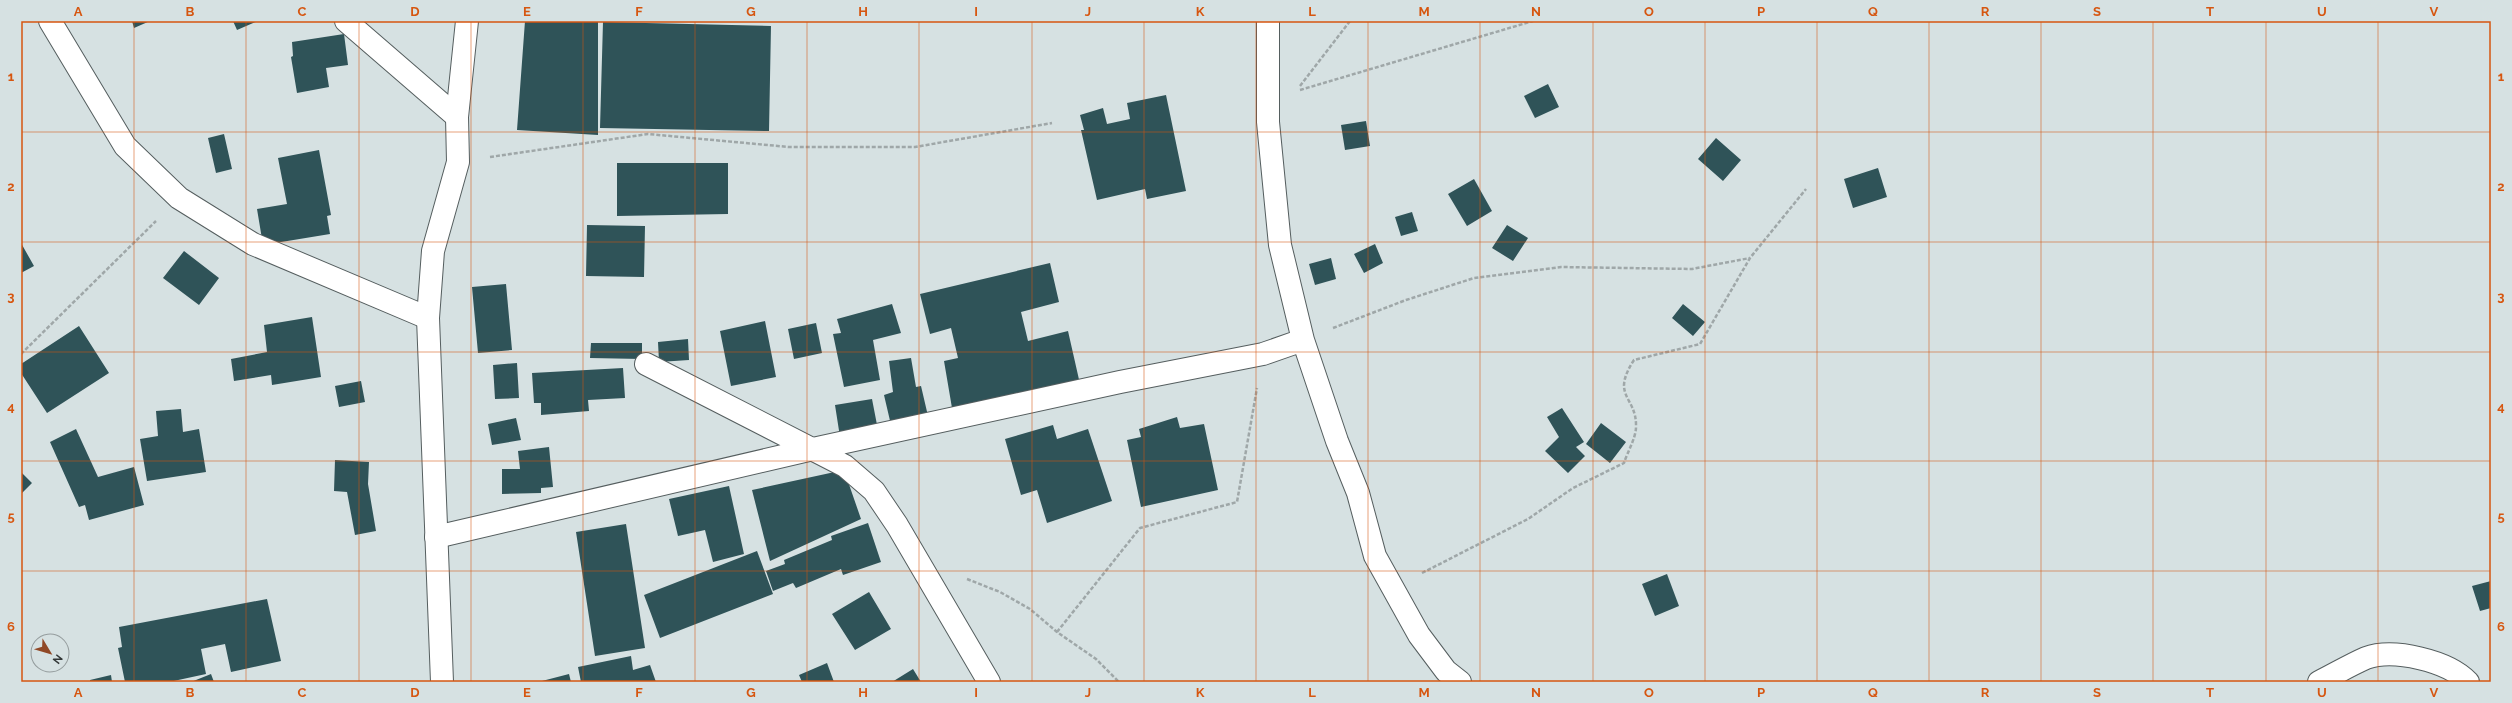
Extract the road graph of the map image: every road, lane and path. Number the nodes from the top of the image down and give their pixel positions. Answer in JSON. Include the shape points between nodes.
{"nodes":[{"id":1,"x":50,"y":21,"type":"edge"},
{"id":2,"x":346,"y":21,"type":"edge"},
{"id":3,"x":467,"y":21,"type":"edge"},
{"id":4,"x":1268,"y":21,"type":"edge"},
{"id":5,"x":1350,"y":21,"type":"edge"},
{"id":6,"x":1533,"y":21,"type":"edge"},
{"id":7,"x":456,"y":118,"type":"junction"},
{"id":8,"x":1052,"y":123,"type":"dead end"},
{"id":9,"x":458,"y":162,"type":"junction"},
{"id":10,"x":1806,"y":189,"type":"dead end"},
{"id":11,"x":179,"y":198,"type":"junction"},
{"id":12,"x":1750,"y":258,"type":"junction"},
{"id":13,"x":428,"y":318,"type":"junction"},
{"id":14,"x":1303,"y":340,"type":"junction"},
{"id":15,"x":21,"y":354,"type":"edge"},
{"id":16,"x":1263,"y":354,"type":"junction"},
{"id":17,"x":646,"y":364,"type":"dead end"},
{"id":18,"x":814,"y":450,"type":"junction"},
{"id":19,"x":436,"y":537,"type":"junction"},
{"id":20,"x":959,"y":577,"type":"dead end"},
{"id":21,"x":1393,"y":587,"type":"junction"},
{"id":22,"x":1057,"y":632,"type":"junction"},
{"id":23,"x":442,"y":682,"type":"edge"},
{"id":24,"x":989,"y":682,"type":"edge"},
{"id":25,"x":1119,"y":682,"type":"edge"},
{"id":26,"x":1460,"y":682,"type":"edge"},
{"id":27,"x":2319,"y":682,"type":"edge"},
{"id":28,"x":2468,"y":682,"type":"edge"}],
"edges":[{"from":1,"to":11,"type":"street","via":[[125,146]]},
{"from":2,"to":7,"type":"street"},
{"from":3,"to":7,"type":"street"},
{"from":4,"to":14,"type":"street","via":[[1268,122],[1280,245]]},
{"from":5,"to":6,"type":"path","via":[[1296,92]]},
{"from":7,"to":9,"type":"street"},
{"from":8,"to":9,"type":"path","via":[[915,147],[789,147],[648,134]]},
{"from":9,"to":13,"type":"street","via":[[433,251]]},
{"from":10,"to":12,"type":"path"},
{"from":11,"to":13,"type":"street","via":[[253,244]]},
{"from":11,"to":15,"type":"path"},
{"from":12,"to":14,"type":"path","via":[[1692,269],[1561,267],[1474,278],[1406,300]]},
{"from":12,"to":21,"type":"path","via":[[1700,344],[1634,360],[1625,373],[1623,388],[1636,428],[1624,463],[1573,488],[1528,519]]},
{"from":13,"to":19,"type":"street"},
{"from":14,"to":16,"type":"street"},
{"from":14,"to":21,"type":"street","via":[[1336,441],[1358,493],[1375,556]]},
{"from":16,"to":18,"type":"street","via":[[1120,382]]},
{"from":16,"to":22,"type":"path","via":[[1237,502],[1140,528]]},
{"from":17,"to":18,"type":"street"},
{"from":18,"to":19,"type":"street"},
{"from":18,"to":24,"type":"street","via":[[845,466],[874,491],[897,525]]},
{"from":19,"to":23,"type":"street"},
{"from":20,"to":22,"type":"path","via":[[1000,592],[1018,602]]},
{"from":21,"to":26,"type":"street","via":[[1419,635],[1446,671]]},
{"from":22,"to":25,"type":"path","via":[[1096,659]]},
{"from":27,"to":28,"type":"street","via":[[2367,658],[2394,655],[2437,662],[2452,668]]}]}
